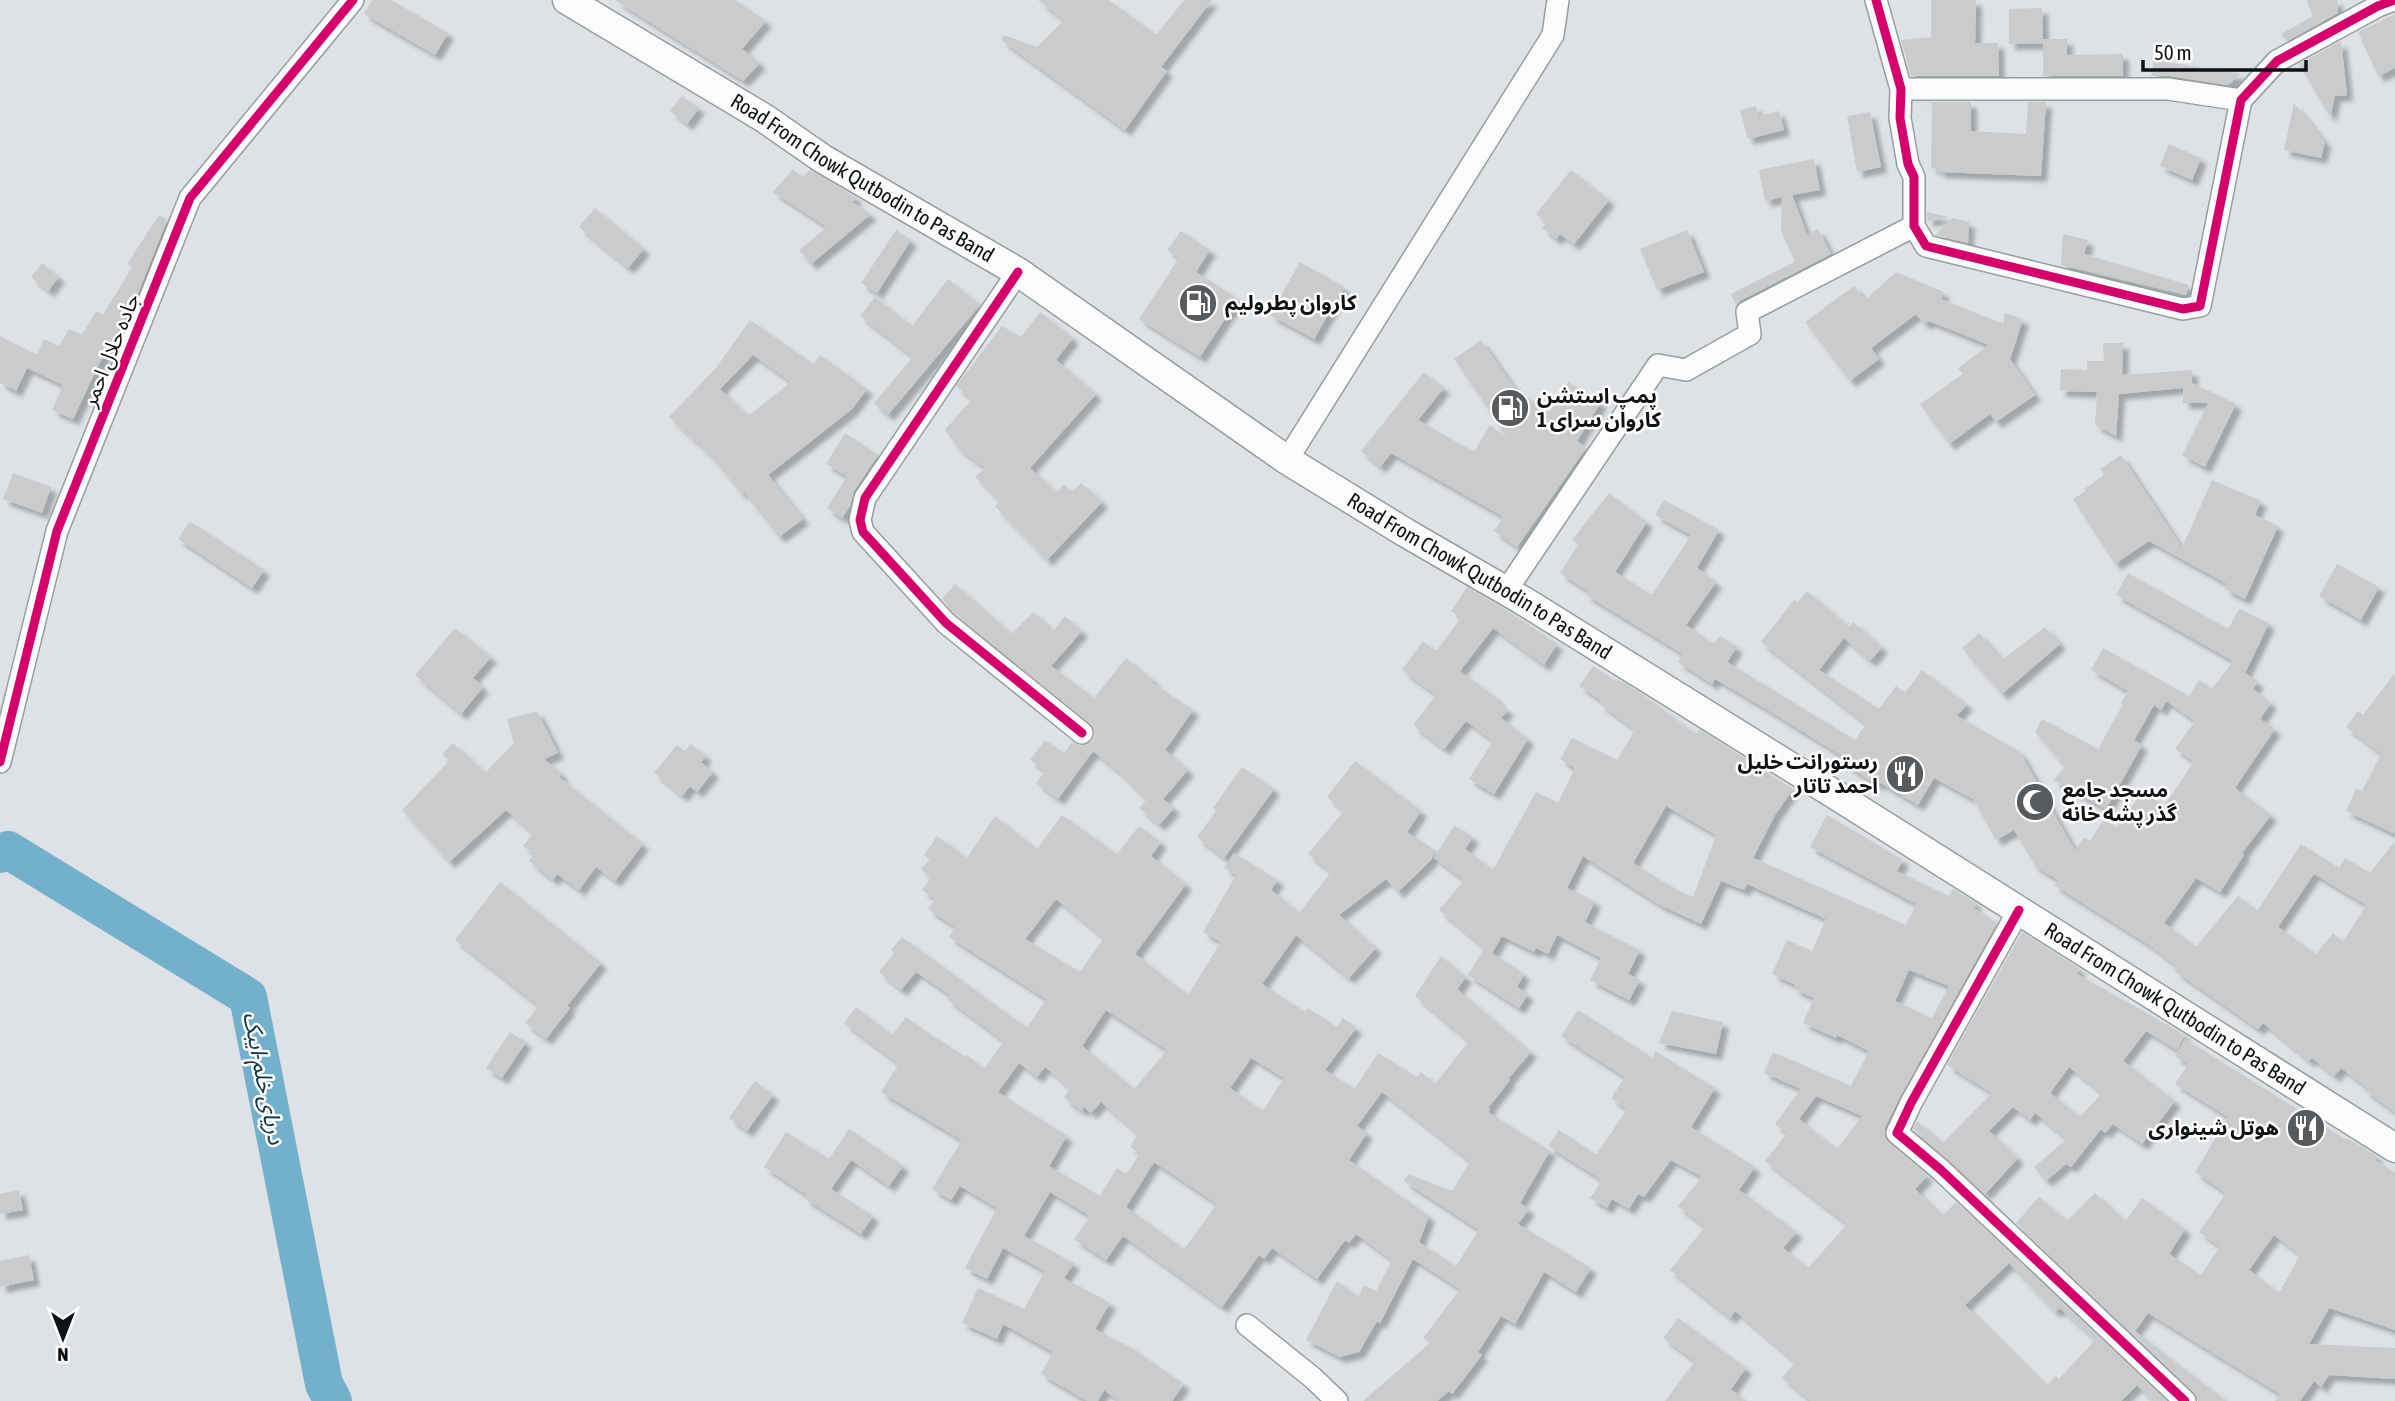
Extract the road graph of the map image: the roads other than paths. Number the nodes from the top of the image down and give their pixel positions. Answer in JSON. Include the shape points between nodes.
{"nodes":[{"id":1,"x":353,"y":0,"type":"edge"},
{"id":2,"x":567,"y":0,"type":"edge"},
{"id":3,"x":1558,"y":0,"type":"edge"},
{"id":4,"x":1876,"y":0,"type":"edge"},
{"id":5,"x":2394,"y":0,"type":"edge"},
{"id":6,"x":1902,"y":89,"type":"junction"},
{"id":7,"x":2241,"y":100,"type":"junction"},
{"id":8,"x":1914,"y":226,"type":"junction"},
{"id":9,"x":1018,"y":272,"type":"junction"},
{"id":10,"x":1287,"y":460,"type":"junction"},
{"id":11,"x":1506,"y":591,"type":"junction"},
{"id":12,"x":1082,"y":733,"type":"dead end"},
{"id":13,"x":0,"y":762,"type":"edge"},
{"id":14,"x":2019,"y":910,"type":"junction"},
{"id":15,"x":2395,"y":1148,"type":"edge"},
{"id":16,"x":1247,"y":1325,"type":"dead end"},
{"id":17,"x":1337,"y":1401,"type":"edge"},
{"id":18,"x":2185,"y":1401,"type":"edge"}],
"edges":[{"from":1,"to":13,"type":"street","name":"جاده حلال احمر","via":[[190,198],[57,531]]},
{"from":2,"to":9,"type":"main road","name":"Road From Chowk Qutbodin to Pas Band","via":[[764,118],[823,159]]},
{"from":3,"to":10,"type":"street","via":[[1553,35]]},
{"from":4,"to":6,"type":"street"},
{"from":5,"to":7,"type":"street","via":[[2277,61]]},
{"from":6,"to":7,"type":"street","via":[[2168,89]]},
{"from":6,"to":8,"type":"street","via":[[1900,118],[1914,177]]},
{"from":7,"to":8,"type":"street","via":[[2200,306],[2183,309],[1926,246]]},
{"from":8,"to":11,"type":"street","via":[[1747,312],[1750,334],[1686,370],[1658,365]]},
{"from":9,"to":10,"type":"main road","name":"Road From Chowk Qutbodin to Pas Band"},
{"from":9,"to":12,"type":"street","via":[[865,498],[860,520],[863,532],[946,623]]},
{"from":10,"to":11,"type":"main road","name":"Road From Chowk Qutbodin to Pas Band"},
{"from":11,"to":14,"type":"main road","name":"Road From Chowk Qutbodin to Pas Band"},
{"from":14,"to":15,"type":"main road","name":"Road From Chowk Qutbodin to Pas Band"},
{"from":14,"to":18,"type":"street","via":[[1896,1133]]},
{"from":16,"to":17,"type":"street"}]}
